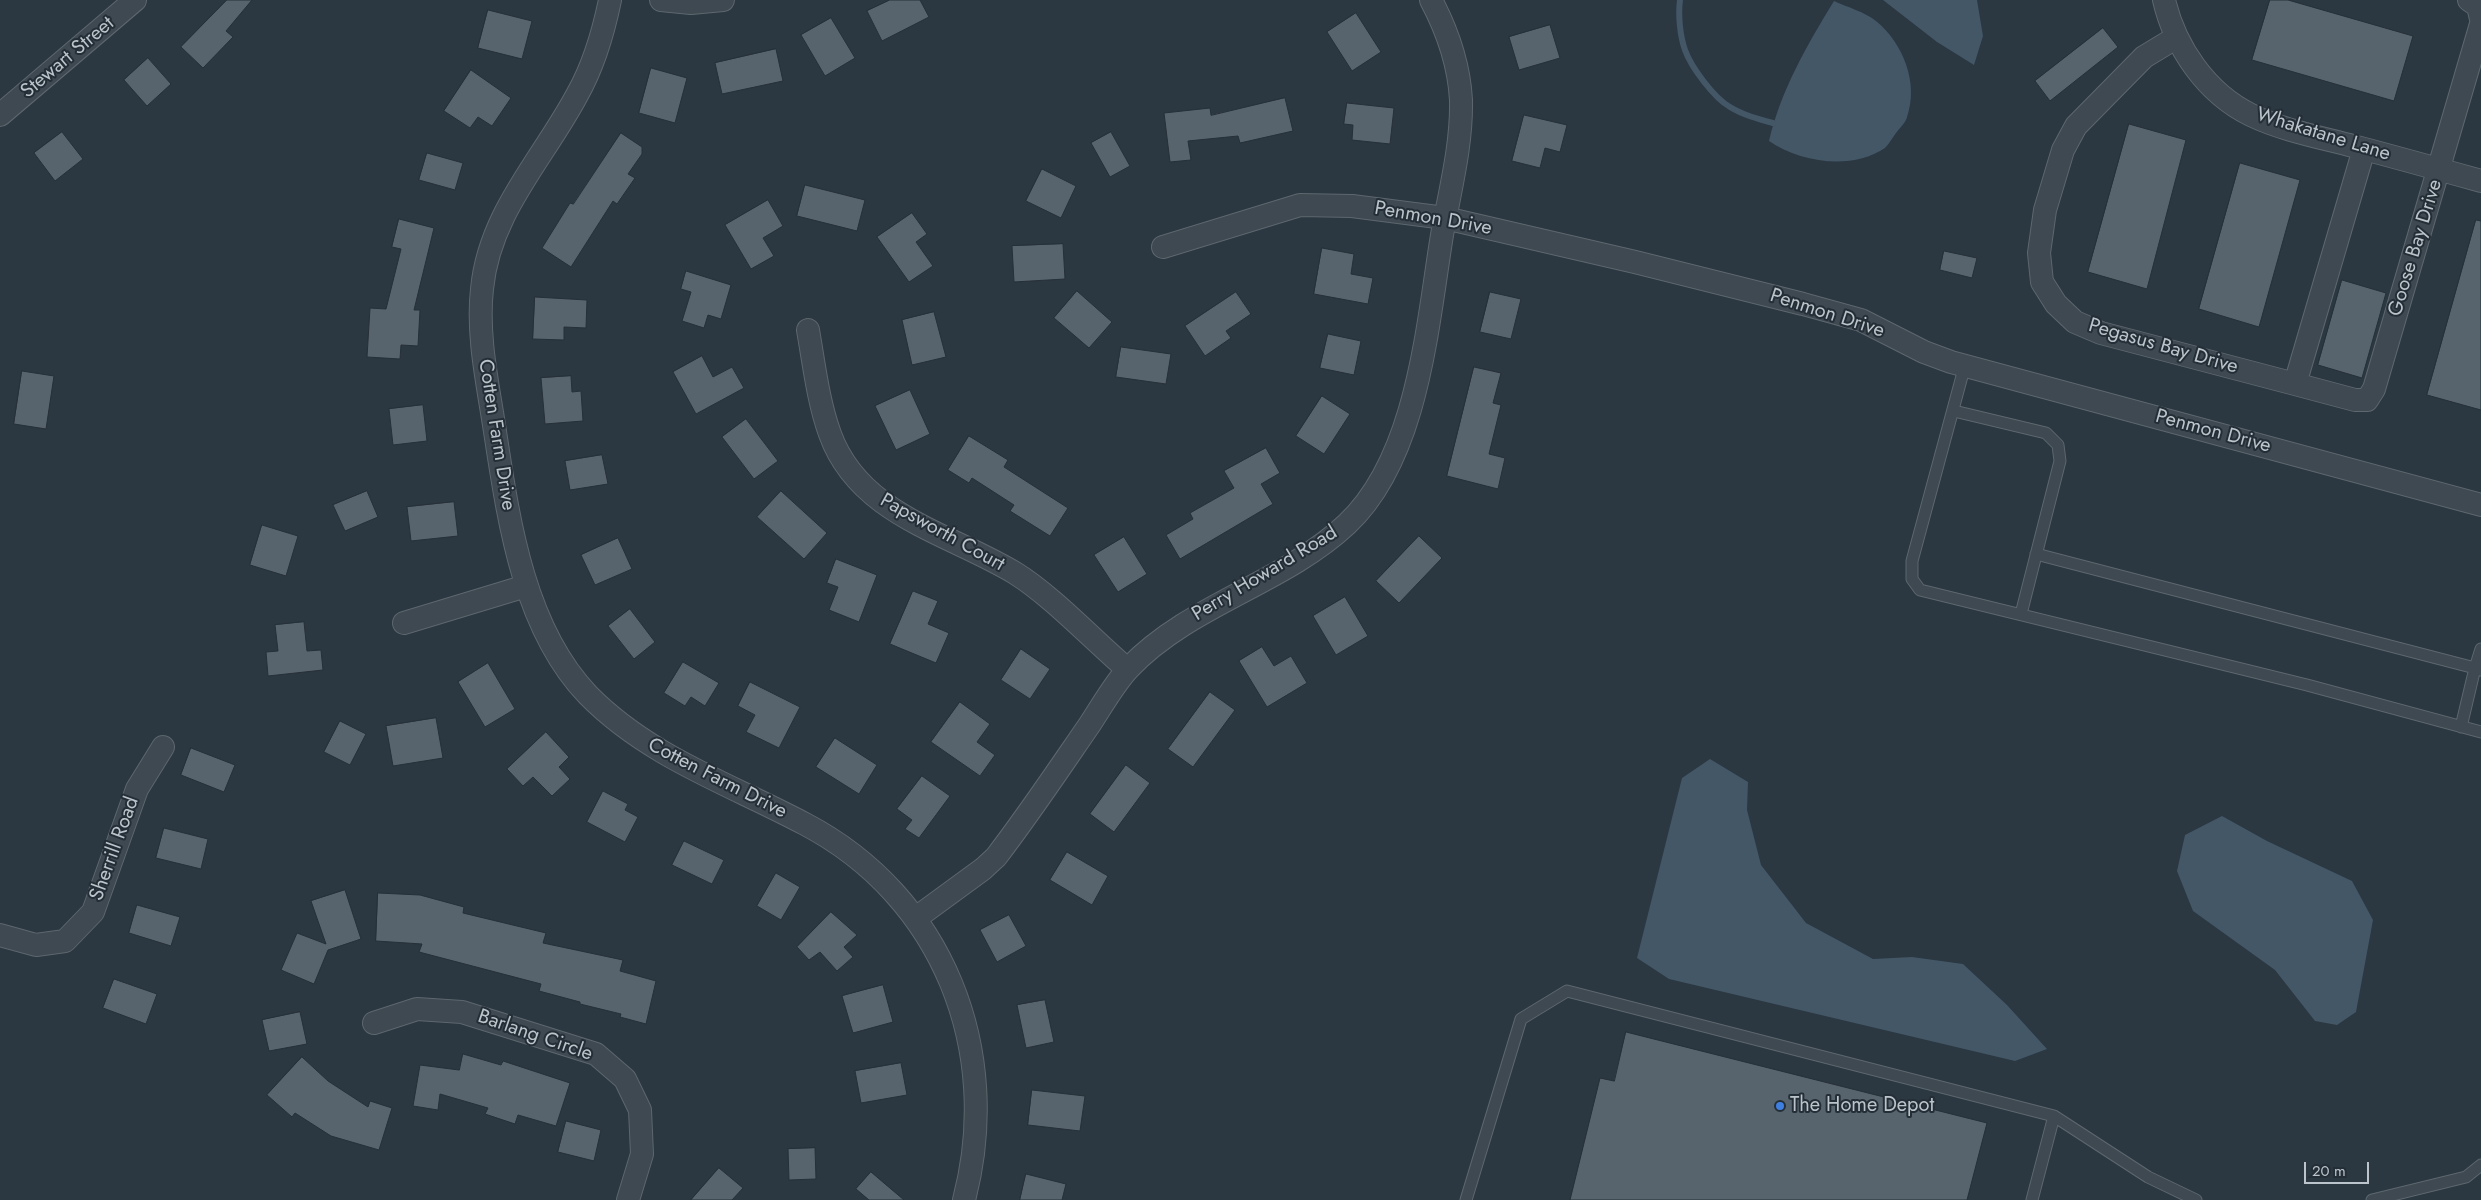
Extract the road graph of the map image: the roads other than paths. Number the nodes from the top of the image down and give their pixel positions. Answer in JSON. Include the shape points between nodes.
{"nodes":[{"id":1,"x":135,"y":0,"type":"edge"},
{"id":2,"x":610,"y":0,"type":"edge"},
{"id":3,"x":660,"y":0,"type":"edge"},
{"id":4,"x":723,"y":0,"type":"edge"},
{"id":5,"x":1431,"y":0,"type":"edge"},
{"id":6,"x":2164,"y":0,"type":"edge"},
{"id":7,"x":2469,"y":0,"type":"edge"},
{"id":8,"x":2481,"y":19,"type":"edge"},
{"id":9,"x":2481,"y":24,"type":"edge"},
{"id":10,"x":2177,"y":37,"type":"junction"},
{"id":11,"x":0,"y":115,"type":"edge"},
{"id":12,"x":2364,"y":149,"type":"junction"},
{"id":13,"x":2440,"y":170,"type":"junction"},
{"id":14,"x":2481,"y":181,"type":"edge"},
{"id":15,"x":1445,"y":218,"type":"junction"},
{"id":16,"x":1163,"y":247,"type":"dead end"},
{"id":17,"x":808,"y":330,"type":"dead end"},
{"id":18,"x":1965,"y":366,"type":"junction"},
{"id":19,"x":2295,"y":384,"type":"junction"},
{"id":20,"x":1954,"y":411,"type":"junction"},
{"id":21,"x":2481,"y":505,"type":"edge"},
{"id":22,"x":2036,"y":554,"type":"junction"},
{"id":23,"x":526,"y":586,"type":"junction"},
{"id":24,"x":2020,"y":614,"type":"junction"},
{"id":25,"x":404,"y":623,"type":"dead end"},
{"id":26,"x":2481,"y":649,"type":"edge"},
{"id":27,"x":1127,"y":669,"type":"junction"},
{"id":28,"x":2478,"y":669,"type":"edge"},
{"id":29,"x":2461,"y":727,"type":"junction"},
{"id":30,"x":2481,"y":732,"type":"edge"},
{"id":31,"x":163,"y":747,"type":"dead end"},
{"id":32,"x":916,"y":918,"type":"junction"},
{"id":33,"x":0,"y":934,"type":"edge"},
{"id":34,"x":374,"y":1023,"type":"dead end"},
{"id":35,"x":2054,"y":1116,"type":"junction"},
{"id":36,"x":2481,"y":1165,"type":"edge"},
{"id":37,"x":628,"y":1200,"type":"edge"},
{"id":38,"x":964,"y":1200,"type":"edge"},
{"id":39,"x":1466,"y":1200,"type":"edge"},
{"id":40,"x":2032,"y":1200,"type":"edge"},
{"id":41,"x":2196,"y":1200,"type":"edge"},
{"id":42,"x":2372,"y":1200,"type":"edge"}],
"edges":[{"from":1,"to":11,"type":"street","name":"Stewart Street"},
{"from":2,"to":23,"type":"street","name":"Cotten Farm Drive","via":[[590,71],[503,216],[487,260],[482,286],[482,348],[511,530]]},
{"from":3,"to":4,"type":"street","via":[[690,3]]},
{"from":5,"to":15,"type":"street","name":"Perry Howard Road","via":[[1451,43],[1461,99],[1460,126]]},
{"from":6,"to":10,"type":"street","name":"Whakatane Lane"},
{"from":7,"to":8,"type":"street","via":[[2478,6]]},
{"from":9,"to":13,"type":"street","name":"Goose Bay Drive"},
{"from":10,"to":12,"type":"street","name":"Whakatane Lane","via":[[2204,80],[2250,114]]},
{"from":10,"to":19,"type":"street","name":"Pegasus Bay Drive","via":[[2144,57],[2076,126],[2063,150],[2045,210],[2039,253],[2042,282],[2056,304],[2075,322],[2101,333]]},
{"from":12,"to":13,"type":"street","name":"Whakatane Lane"},
{"from":12,"to":19,"type":"street"},
{"from":13,"to":14,"type":"street","name":"Whakatane Lane"},
{"from":13,"to":19,"type":"street","name":"Goose Bay Drive","via":[[2374,389],[2367,400],[2355,400]]},
{"from":15,"to":16,"type":"street","name":"Penmon Drive","via":[[1352,206],[1300,206]]},
{"from":15,"to":18,"type":"street","name":"Penmon Drive","via":[[1861,320],[1924,352]]},
{"from":15,"to":27,"type":"street","name":"Perry Howard Road","via":[[1411,410],[1386,474],[1364,507],[1328,541],[1187,622],[1156,642]]},
{"from":17,"to":27,"type":"street","name":"Papsworth Court","via":[[829,433],[838,454],[862,487],[906,518],[1015,574],[1042,593]]},
{"from":18,"to":20,"type":"lane"},
{"from":18,"to":21,"type":"street","name":"Penmon Drive"},
{"from":20,"to":22,"type":"lane","via":[[2046,434],[2058,445],[2060,461]]},
{"from":20,"to":24,"type":"lane","via":[[1912,561],[1912,579],[1920,590]]},
{"from":22,"to":24,"type":"lane"},
{"from":22,"to":28,"type":"lane"},
{"from":23,"to":25,"type":"street"},
{"from":23,"to":32,"type":"street","name":"Cotten Farm Drive","via":[[547,635],[565,664],[585,692],[615,720],[677,762],[808,825],[839,845],[868,866]]},
{"from":24,"to":29,"type":"lane"},
{"from":26,"to":28,"type":"lane"},
{"from":27,"to":32,"type":"street","name":"Perry Howard Road","via":[[996,857],[984,870]]},
{"from":28,"to":29,"type":"lane"},
{"from":29,"to":30,"type":"lane"},
{"from":31,"to":33,"type":"street","name":"Sherrill Road","via":[[137,789],[93,912],[65,941],[36,945]]},
{"from":32,"to":38,"type":"street","name":"Cotten Farm Drive","via":[[954,986],[973,1056],[977,1095],[976,1136],[972,1171]]},
{"from":34,"to":37,"type":"street","name":"Barlang Circle","via":[[417,1009],[462,1012],[596,1054],[624,1079],[640,1110],[642,1154]]},
{"from":35,"to":39,"type":"lane","via":[[1567,992],[1521,1019]]},
{"from":35,"to":40,"type":"lane"},
{"from":35,"to":41,"type":"lane","via":[[2148,1177]]},
{"from":36,"to":42,"type":"lane","via":[[2466,1177]]}]}
